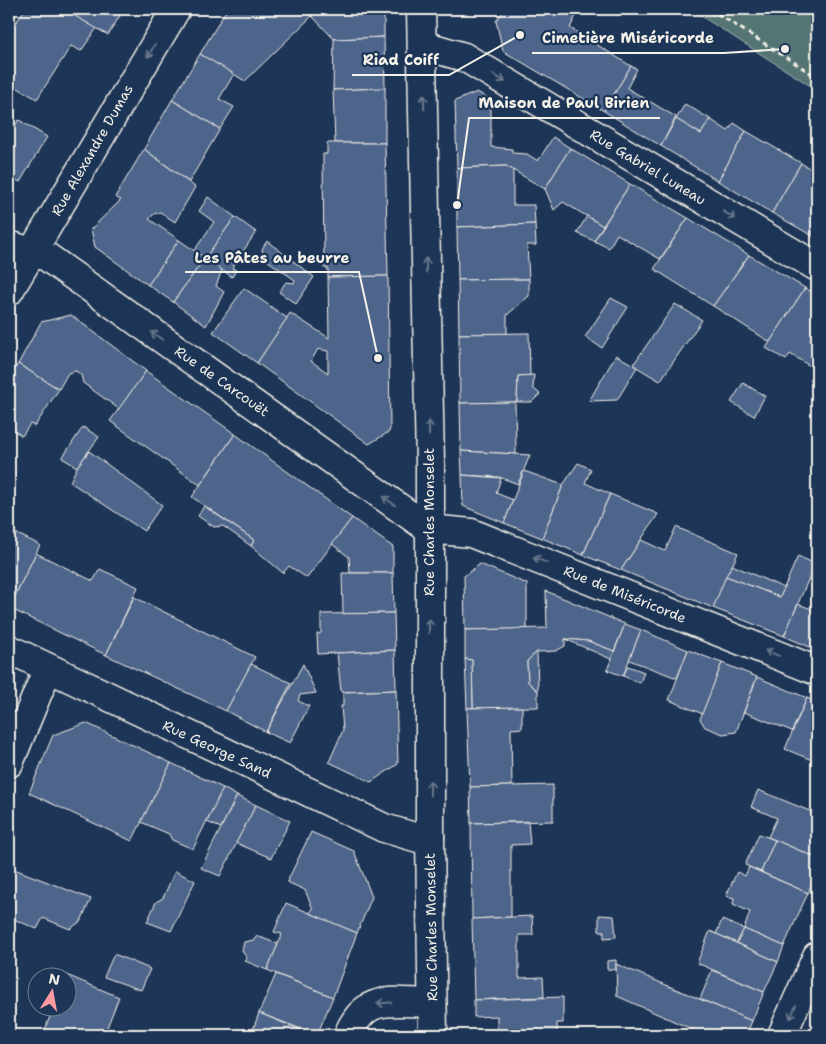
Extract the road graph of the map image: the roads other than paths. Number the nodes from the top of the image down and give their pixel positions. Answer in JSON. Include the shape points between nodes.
{"nodes":[{"id":1,"x":176,"y":9,"type":"edge"},
{"id":2,"x":421,"y":9,"type":"edge"},
{"id":3,"x":423,"y":45,"type":"junction"},
{"id":4,"x":20,"y":249,"type":"edge"},
{"id":5,"x":817,"y":268,"type":"edge"},
{"id":6,"x":9,"y":292,"type":"edge"},
{"id":7,"x":429,"y":529,"type":"junction"},
{"id":8,"x":9,"y":649,"type":"edge"},
{"id":9,"x":48,"y":668,"type":"junction"},
{"id":10,"x":817,"y":671,"type":"edge"},
{"id":11,"x":9,"y":763,"type":"edge"},
{"id":12,"x":430,"y":837,"type":"junction"},
{"id":13,"x":817,"y":956,"type":"edge"},
{"id":14,"x":432,"y":1003,"type":"junction"},
{"id":15,"x":348,"y":1035,"type":"edge"},
{"id":16,"x":433,"y":1035,"type":"edge"},
{"id":17,"x":782,"y":1035,"type":"edge"}],
"edges":[{"from":1,"to":4,"type":"street","name":"Rue Alexandre Dumas","one_way":true},
{"from":2,"to":3,"type":"street","name":"Rue Charles Monselet"},
{"from":3,"to":5,"type":"street","name":"Rue Gabriel Luneau","one_way":true,"via":[[464,57]]},
{"from":7,"to":3,"type":"street","name":"Rue Charles Monselet","one_way":true},
{"from":4,"to":6,"type":"street","name":"Rue Alexandre Dumas"},
{"from":7,"to":4,"type":"street","name":"Rue de Carcouët","one_way":true,"via":[[48,257]]},
{"from":10,"to":7,"type":"street","name":"Rue de Miséricorde","one_way":true,"via":[[471,533]]},
{"from":12,"to":7,"type":"street","name":"Rue Charles Monselet","one_way":true},
{"from":8,"to":9,"type":"street","name":"Rue George Sand"},
{"from":9,"to":11,"type":"street"},
{"from":9,"to":12,"type":"street","name":"Rue George Sand","via":[[384,828],[418,838]]},
{"from":12,"to":14,"type":"street","name":"Rue Charles Monselet"},
{"from":13,"to":17,"type":"street","one_way":true},
{"from":14,"to":15,"type":"street","one_way":true,"via":[[370,1005],[360,1012]]},
{"from":14,"to":16,"type":"street","name":"Rue Charles Monselet"}]}
